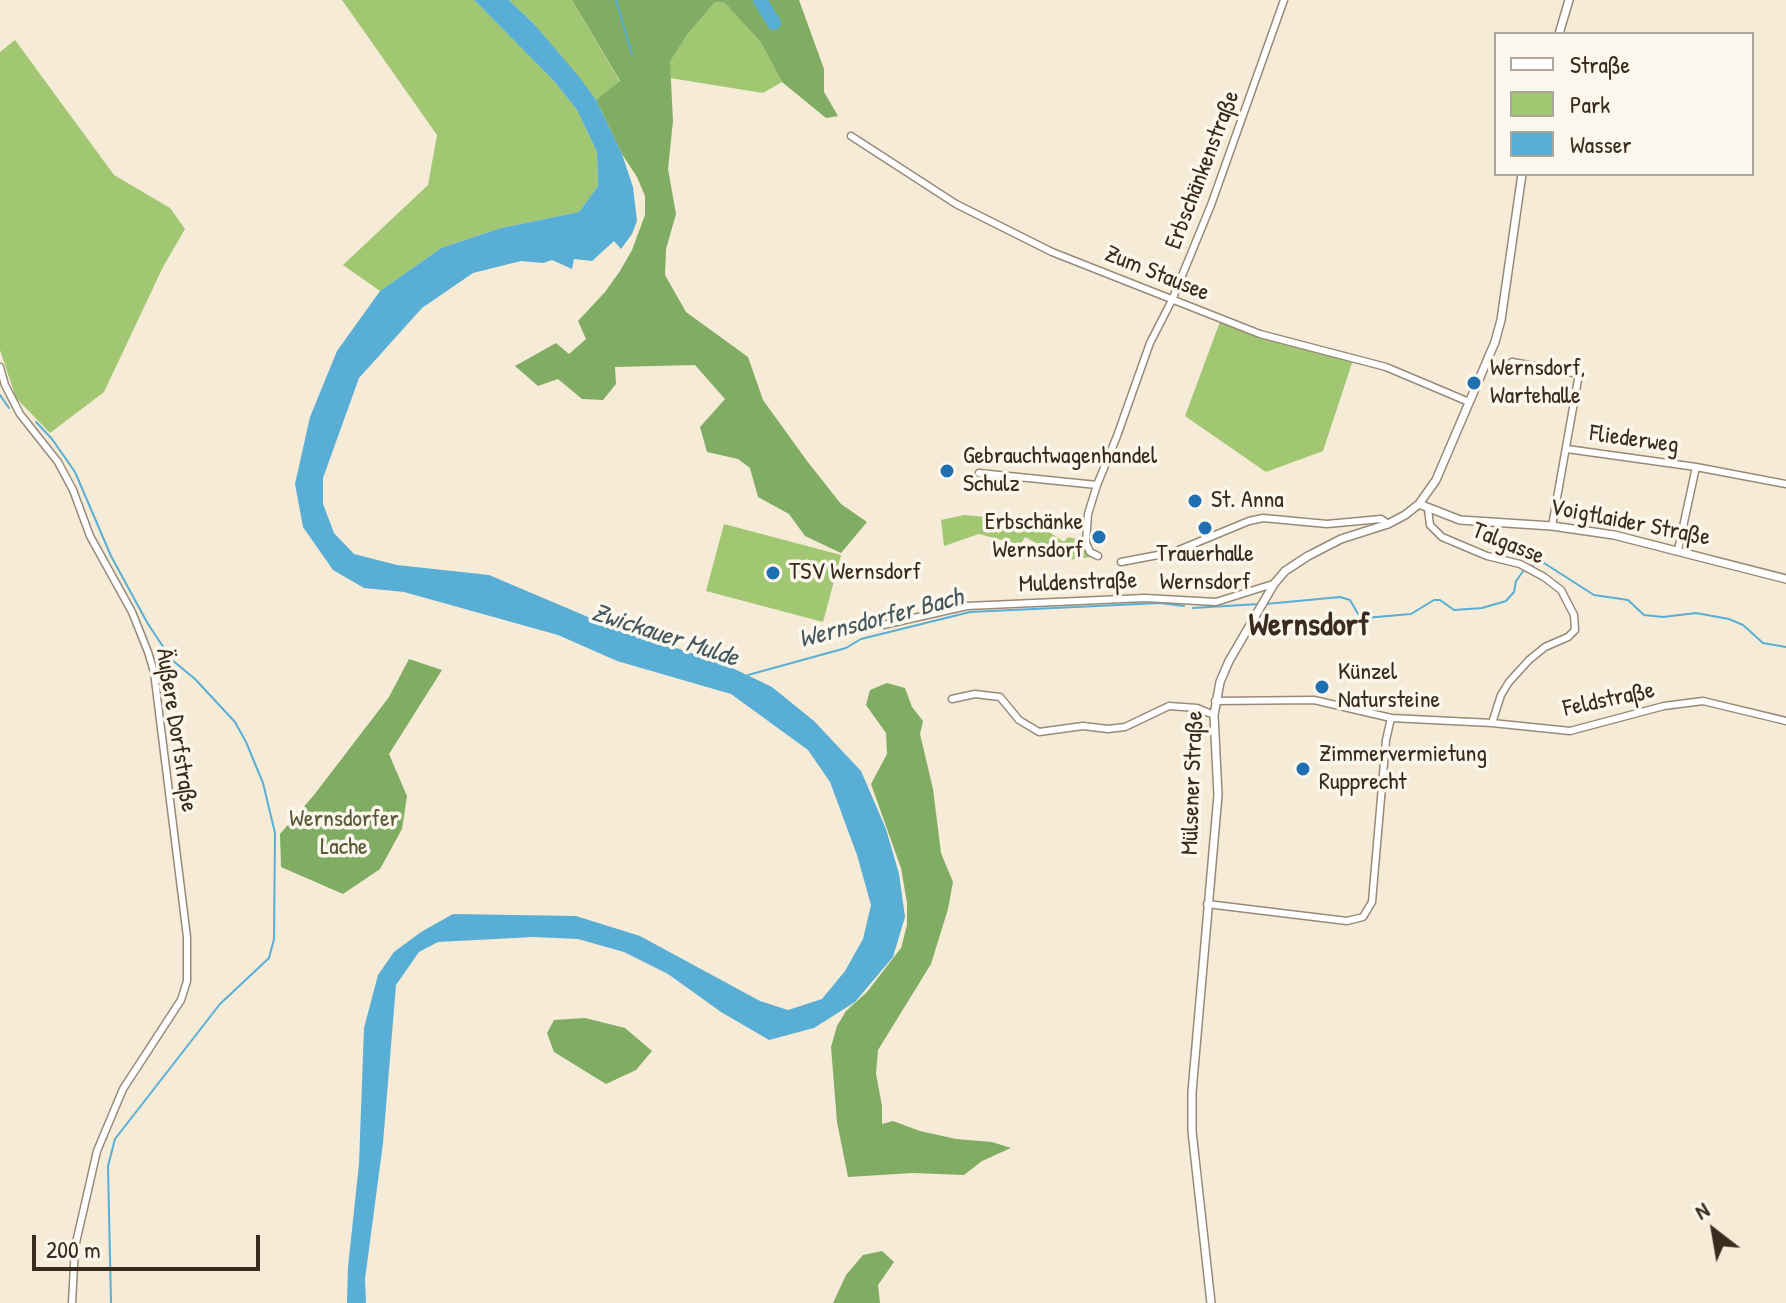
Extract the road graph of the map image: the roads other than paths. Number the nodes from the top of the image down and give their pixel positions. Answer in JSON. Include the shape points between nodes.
{"nodes":[{"id":1,"x":1284,"y":0,"type":"edge"},
{"id":2,"x":1569,"y":0,"type":"edge"},
{"id":3,"x":1560,"y":32,"type":"edge"},
{"id":4,"x":851,"y":136,"type":"dead end"},
{"id":5,"x":1522,"y":176,"type":"edge"},
{"id":6,"x":1172,"y":300,"type":"junction"},
{"id":7,"x":1512,"y":362,"type":"dead end"},
{"id":8,"x":0,"y":367,"type":"edge"},
{"id":9,"x":1469,"y":402,"type":"junction"},
{"id":10,"x":1567,"y":449,"type":"junction"},
{"id":11,"x":1696,"y":467,"type":"junction"},
{"id":12,"x":979,"y":473,"type":"dead end"},
{"id":13,"x":1786,"y":484,"type":"edge"},
{"id":14,"x":1097,"y":485,"type":"junction"},
{"id":15,"x":1419,"y":504,"type":"junction"},
{"id":16,"x":1428,"y":509,"type":"junction"},
{"id":17,"x":1388,"y":524,"type":"junction"},
{"id":18,"x":1552,"y":526,"type":"junction"},
{"id":19,"x":1678,"y":550,"type":"junction"},
{"id":20,"x":1098,"y":556,"type":"dead end"},
{"id":21,"x":1121,"y":562,"type":"dead end"},
{"id":22,"x":1786,"y":579,"type":"edge"},
{"id":23,"x":1274,"y":584,"type":"junction"},
{"id":24,"x":883,"y":625,"type":"dead end"},
{"id":25,"x":952,"y":699,"type":"dead end"},
{"id":26,"x":1215,"y":701,"type":"junction"},
{"id":27,"x":1214,"y":715,"type":"junction"},
{"id":28,"x":1391,"y":718,"type":"junction"},
{"id":29,"x":1786,"y":721,"type":"edge"},
{"id":30,"x":1492,"y":723,"type":"junction"},
{"id":31,"x":1207,"y":904,"type":"junction"},
{"id":32,"x":72,"y":1303,"type":"edge"},
{"id":33,"x":1211,"y":1303,"type":"edge"}],
"edges":[{"from":1,"to":6,"type":"street","name":"Erbschänkenstraße"},
{"from":2,"to":3,"type":"street"},
{"from":4,"to":6,"type":"street","name":"Zum Stausee","via":[[956,204],[1052,252]]},
{"from":5,"to":9,"type":"street","name":"Mülsener Straße","via":[[1501,320]]},
{"from":6,"to":9,"type":"street","name":"Zum Stausee","via":[[1260,334],[1386,367]]},
{"from":6,"to":14,"type":"street","name":"Erbschänkenstraße","via":[[1150,343]]},
{"from":7,"to":10,"type":"street","name":"Fliederweg","via":[[1579,374]]},
{"from":8,"to":32,"type":"street","name":"Äußere Dorfstraße","via":[[20,414],[73,490],[148,652],[187,937],[184,992],[123,1089],[104,1130],[75,1247]]},
{"from":9,"to":15,"type":"street","name":"Mülsener Straße","via":[[1436,480]]},
{"from":10,"to":11,"type":"street","name":"Fliederweg"},
{"from":10,"to":18,"type":"street","name":"Fliederweg"},
{"from":11,"to":13,"type":"street","name":"Fliederweg"},
{"from":11,"to":19,"type":"street","name":"Fliederweg"},
{"from":12,"to":14,"type":"street"},
{"from":14,"to":20,"type":"street","name":"Erbschänkenstraße","via":[[1086,543]]},
{"from":15,"to":16,"type":"street","name":"Voigtlaider Straße"},
{"from":15,"to":17,"type":"street","name":"Mülsener Straße"},
{"from":16,"to":18,"type":"street","name":"Voigtlaider Straße","via":[[1460,520]]},
{"from":16,"to":30,"type":"street","name":"Talgasse","via":[[1430,525],[1442,537],[1528,568],[1561,590],[1574,615],[1575,630],[1545,647],[1509,682]]},
{"from":17,"to":21,"type":"street","via":[[1381,519],[1327,524],[1263,518],[1174,552]]},
{"from":17,"to":23,"type":"street","name":"Mülsener Straße","via":[[1308,556]]},
{"from":18,"to":19,"type":"street","name":"Voigtlaider Straße"},
{"from":19,"to":22,"type":"street","name":"Voigtlaider Straße"},
{"from":23,"to":24,"type":"street","name":"Muldenstraße","via":[[1216,602],[1145,598],[967,606]]},
{"from":23,"to":26,"type":"street","name":"Mülsener Straße","via":[[1229,661]]},
{"from":25,"to":27,"type":"street","via":[[975,694],[1000,697],[1019,720],[1039,732],[1125,727],[1169,706]]},
{"from":26,"to":27,"type":"street","name":"Mülsener Straße"},
{"from":26,"to":28,"type":"street","name":"Feldstraße","via":[[1314,700]]},
{"from":27,"to":31,"type":"street","name":"Mülsener Straße","via":[[1218,795]]},
{"from":28,"to":30,"type":"street","name":"Feldstraße"},
{"from":28,"to":31,"type":"street","via":[[1372,902],[1363,917],[1347,921]]},
{"from":29,"to":30,"type":"street","name":"Feldstraße","via":[[1703,701],[1570,731]]},
{"from":31,"to":33,"type":"street","name":"Mülsener Straße","via":[[1192,1131]]}]}
